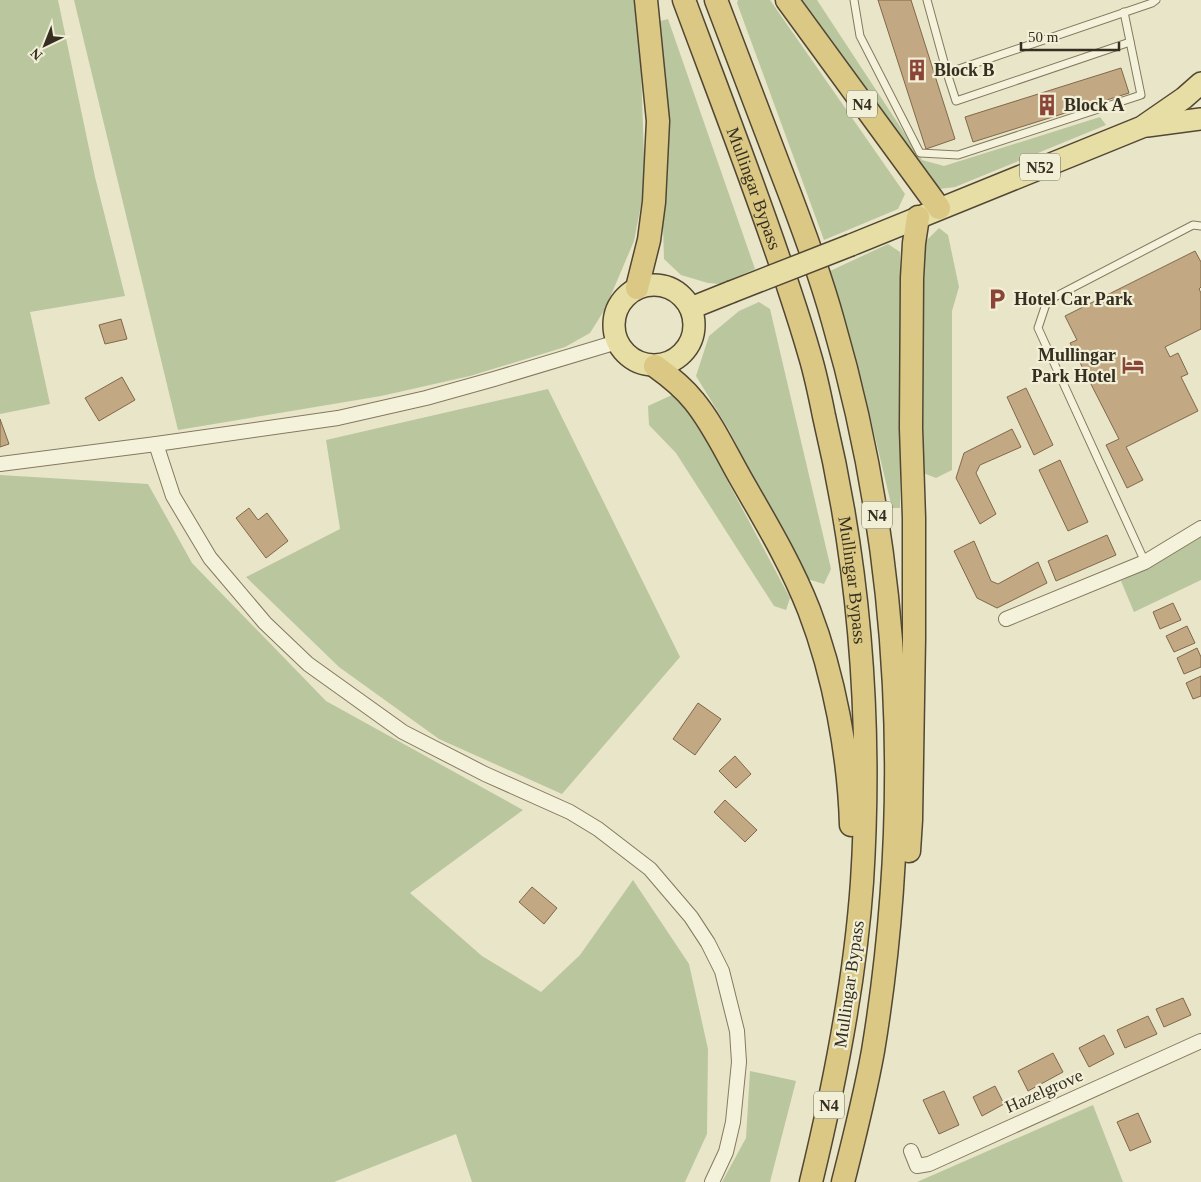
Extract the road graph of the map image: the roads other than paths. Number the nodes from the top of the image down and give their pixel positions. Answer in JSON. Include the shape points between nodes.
{"nodes":[{"id":1,"x":646,"y":0,"type":"edge"},
{"id":2,"x":684,"y":0,"type":"edge"},
{"id":3,"x":716,"y":0,"type":"edge"},
{"id":4,"x":787,"y":0,"type":"edge"},
{"id":5,"x":854,"y":0,"type":"edge"},
{"id":6,"x":927,"y":0,"type":"edge"},
{"id":7,"x":1156,"y":0,"type":"edge"},
{"id":8,"x":1124,"y":12,"type":"junction"},
{"id":9,"x":1130,"y":42,"type":"junction"},
{"id":10,"x":947,"y":72,"type":"junction"},
{"id":11,"x":1201,"y":83,"type":"edge"},
{"id":12,"x":1201,"y":119,"type":"edge"},
{"id":13,"x":1142,"y":127,"type":"junction"},
{"id":14,"x":939,"y":208,"type":"junction"},
{"id":15,"x":918,"y":217,"type":"junction"},
{"id":16,"x":1201,"y":226,"type":"edge"},
{"id":17,"x":637,"y":288,"type":"junction"},
{"id":18,"x":691,"y":308,"type":"junction"},
{"id":19,"x":617,"y":342,"type":"junction"},
{"id":20,"x":655,"y":366,"type":"junction"},
{"id":21,"x":156,"y":444,"type":"junction"},
{"id":22,"x":0,"y":464,"type":"edge"},
{"id":23,"x":1201,"y":528,"type":"edge"},
{"id":24,"x":1145,"y":562,"type":"junction"},
{"id":25,"x":1006,"y":619,"type":"dead end"},
{"id":26,"x":844,"y":1028,"type":"junction"},
{"id":27,"x":1201,"y":1041,"type":"edge"},
{"id":28,"x":873,"y":1053,"type":"junction"},
{"id":29,"x":911,"y":1151,"type":"dead end"},
{"id":30,"x":712,"y":1182,"type":"edge"},
{"id":31,"x":811,"y":1182,"type":"edge"},
{"id":32,"x":843,"y":1182,"type":"edge"}],
"edges":[{"from":1,"to":17,"type":"highway","via":[[658,120],[654,202]]},
{"from":2,"to":26,"type":"highway","name":"Mullingar Bypass","number":"N4","via":[[773,240],[810,356],[837,470],[854,574],[866,772],[862,883]]},
{"from":3,"to":28,"type":"highway","name":"Mullingar Bypass","number":"N4","via":[[803,229],[833,320],[874,494],[888,604],[897,766],[895,865]]},
{"from":4,"to":14,"type":"highway","number":"N4"},
{"from":5,"to":9,"type":"lane","via":[[860,36],[920,153],[958,155],[1141,95]]},
{"from":6,"to":10,"type":"lane"},
{"from":7,"to":8,"type":"lane"},
{"from":8,"to":9,"type":"lane"},
{"from":8,"to":10,"type":"lane"},
{"from":9,"to":10,"type":"lane","via":[[956,101]]},
{"from":11,"to":13,"type":"main road","number":"N52"},
{"from":12,"to":13,"type":"main road","number":"N52"},
{"from":13,"to":14,"type":"main road","number":"N52"},
{"from":14,"to":15,"type":"main road","number":"N52"},
{"from":15,"to":18,"type":"main road","number":"N52","bridge":true},
{"from":15,"to":28,"type":"highway","number":"N4","via":[[912,278],[912,820],[887,1030]]},
{"from":16,"to":24,"type":"lane","via":[[1193,225],[1046,301],[1038,328]]},
{"from":17,"to":18,"type":"main road","via":[[650,285],[674,290]]},
{"from":17,"to":19,"type":"main road","via":[[619,304],[614,328]]},
{"from":18,"to":20,"type":"main road","via":[[693,334],[688,346],[668,363]]},
{"from":19,"to":20,"type":"main road","via":[[632,359]]},
{"from":19,"to":21,"type":"street","via":[[494,380],[338,418]]},
{"from":20,"to":26,"type":"highway","number":"N4","via":[[694,401],[742,480],[782,551],[809,610],[824,660],[835,702],[850,805]]},
{"from":21,"to":22,"type":"street"},
{"from":21,"to":30,"type":"street","via":[[173,496],[210,558],[265,623],[308,664],[403,732],[570,812],[598,829],[650,869],[691,917],[722,971],[739,1062],[734,1122],[726,1152]]},
{"from":23,"to":24,"type":"street"},
{"from":24,"to":25,"type":"street"},
{"from":26,"to":31,"type":"highway","name":"Mullingar Bypass","number":"N4"},
{"from":27,"to":29,"type":"street","name":"Hazelgrove","via":[[929,1164],[917,1166]]},
{"from":28,"to":32,"type":"highway","name":"Mullingar Bypass","number":"N4"}]}
